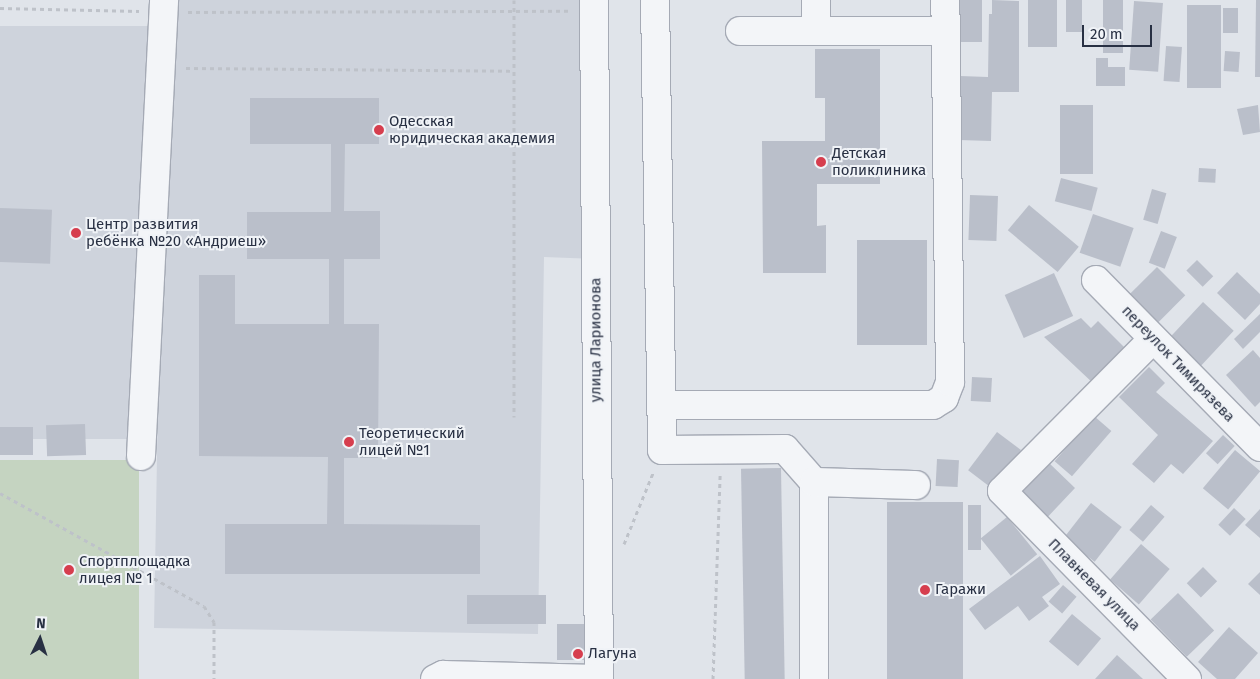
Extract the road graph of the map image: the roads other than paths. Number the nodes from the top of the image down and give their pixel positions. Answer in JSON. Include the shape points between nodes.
{"nodes":[{"id":1,"x":655,"y":0,"type":"edge"},
{"id":2,"x":816,"y":0,"type":"edge"},
{"id":3,"x":945,"y":0,"type":"edge"},
{"id":4,"x":594,"y":5,"type":"edge"},
{"id":5,"x":164,"y":6,"type":"edge"},
{"id":6,"x":740,"y":31,"type":"dead end"},
{"id":7,"x":816,"y":31,"type":"junction"},
{"id":8,"x":946,"y":31,"type":"junction"},
{"id":9,"x":1096,"y":280,"type":"dead end"},
{"id":10,"x":1152,"y":339,"type":"junction"},
{"id":11,"x":661,"y":405,"type":"junction"},
{"id":12,"x":1260,"y":447,"type":"edge"},
{"id":13,"x":141,"y":456,"type":"dead end"},
{"id":14,"x":814,"y":482,"type":"junction"},
{"id":15,"x":916,"y":485,"type":"dead end"},
{"id":16,"x":435,"y":679,"type":"edge"},
{"id":17,"x":598,"y":679,"type":"edge"},
{"id":18,"x":814,"y":679,"type":"edge"},
{"id":19,"x":1187,"y":679,"type":"edge"}],
"edges":[{"from":1,"to":11,"type":"street"},
{"from":2,"to":7,"type":"street"},
{"from":3,"to":8,"type":"street"},
{"from":4,"to":17,"type":"street","name":"улица Ларионова"},
{"from":5,"to":13,"type":"street"},
{"from":6,"to":7,"type":"street"},
{"from":7,"to":8,"type":"street"},
{"from":8,"to":11,"type":"street","via":[[950,382],[944,398],[933,405]]},
{"from":9,"to":10,"type":"street","name":"переулок Тимирязева"},
{"from":10,"to":12,"type":"street","name":"переулок Тимирязева"},
{"from":10,"to":19,"type":"street","name":"Плавневая улица","via":[[1002,491]]},
{"from":11,"to":14,"type":"street","via":[[662,450],[785,449]]},
{"from":14,"to":15,"type":"street"},
{"from":14,"to":18,"type":"street"},
{"from":16,"to":17,"type":"street","name":"улица Ларионова","via":[[443,675]]}]}
